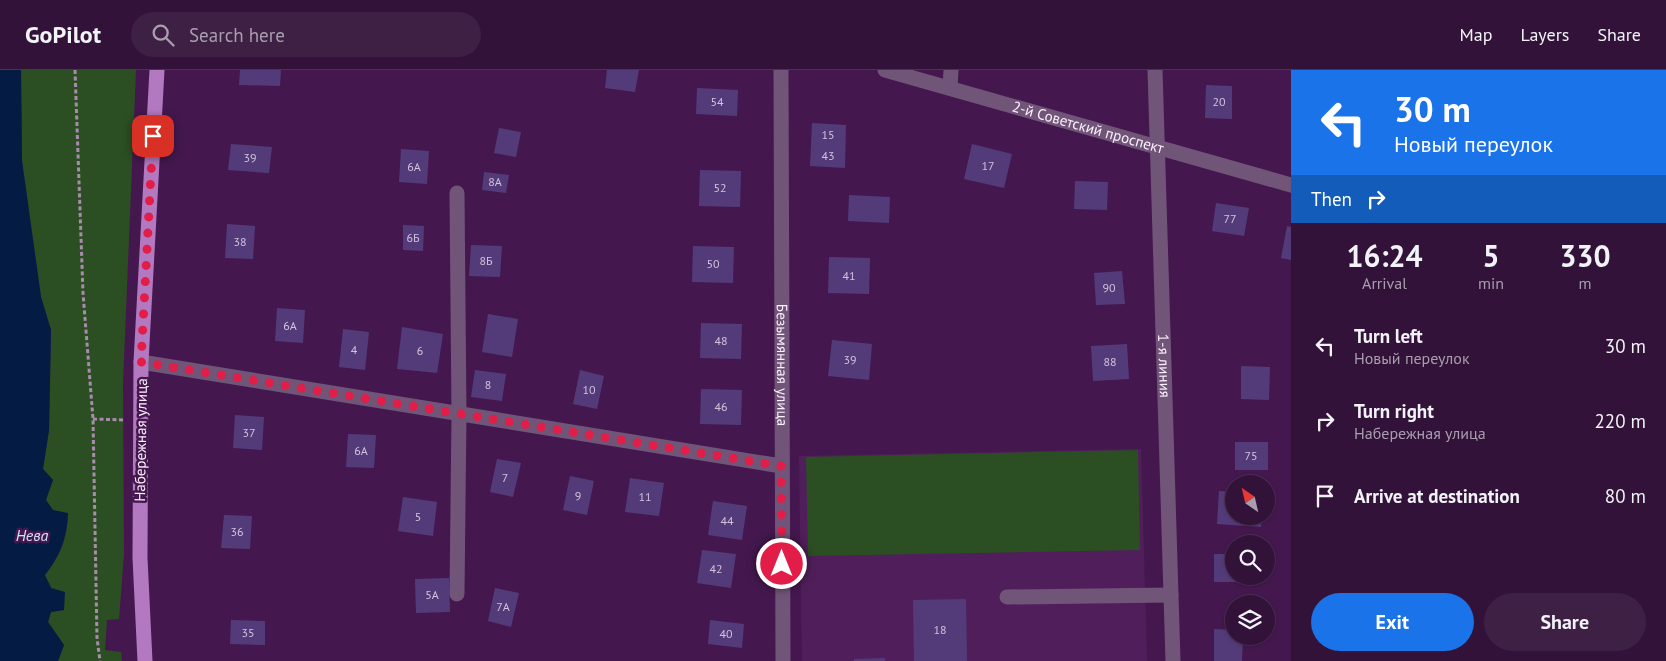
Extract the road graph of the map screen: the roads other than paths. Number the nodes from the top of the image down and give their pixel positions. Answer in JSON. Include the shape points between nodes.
{"nodes":[{"id":1,"x":157,"y":70,"type":"edge"},
{"id":2,"x":781,"y":70,"type":"edge"},
{"id":3,"x":885,"y":70,"type":"edge"},
{"id":4,"x":951,"y":70,"type":"edge"},
{"id":5,"x":1155,"y":70,"type":"edge"},
{"id":6,"x":950,"y":88,"type":"junction"},
{"id":7,"x":1157,"y":147,"type":"junction"},
{"id":8,"x":1291,"y":185,"type":"edge"},
{"id":9,"x":457,"y":193,"type":"dead end"},
{"id":10,"x":141,"y":362,"type":"junction"},
{"id":11,"x":459,"y":414,"type":"junction"},
{"id":12,"x":781,"y":466,"type":"junction"},
{"id":13,"x":458,"y":594,"type":"dead end"},
{"id":14,"x":1171,"y":595,"type":"junction"},
{"id":15,"x":1007,"y":597,"type":"dead end"},
{"id":16,"x":145,"y":661,"type":"edge"},
{"id":17,"x":783,"y":661,"type":"edge"},
{"id":18,"x":1172,"y":661,"type":"edge"}],
"edges":[{"from":1,"to":10,"type":"main road","name":"Набережная улица"},
{"from":2,"to":12,"type":"street","name":"Безымянная улица"},
{"from":3,"to":6,"type":"street","name":"2-й Советский проспект"},
{"from":4,"to":6,"type":"street"},
{"from":5,"to":7,"type":"street","name":"1-я линия"},
{"from":6,"to":7,"type":"street","name":"2-й Советский проспект"},
{"from":7,"to":8,"type":"street","name":"2-й Советский проспект"},
{"from":7,"to":14,"type":"street","name":"1-я линия"},
{"from":9,"to":11,"type":"street"},
{"from":10,"to":11,"type":"street"},
{"from":10,"to":16,"type":"main road","name":"Набережная улица","via":[[140,558]]},
{"from":11,"to":12,"type":"street"},
{"from":11,"to":13,"type":"street"},
{"from":12,"to":17,"type":"street","name":"Безымянная улица"},
{"from":14,"to":15,"type":"street"},
{"from":14,"to":18,"type":"street","name":"1-я линия"}]}
